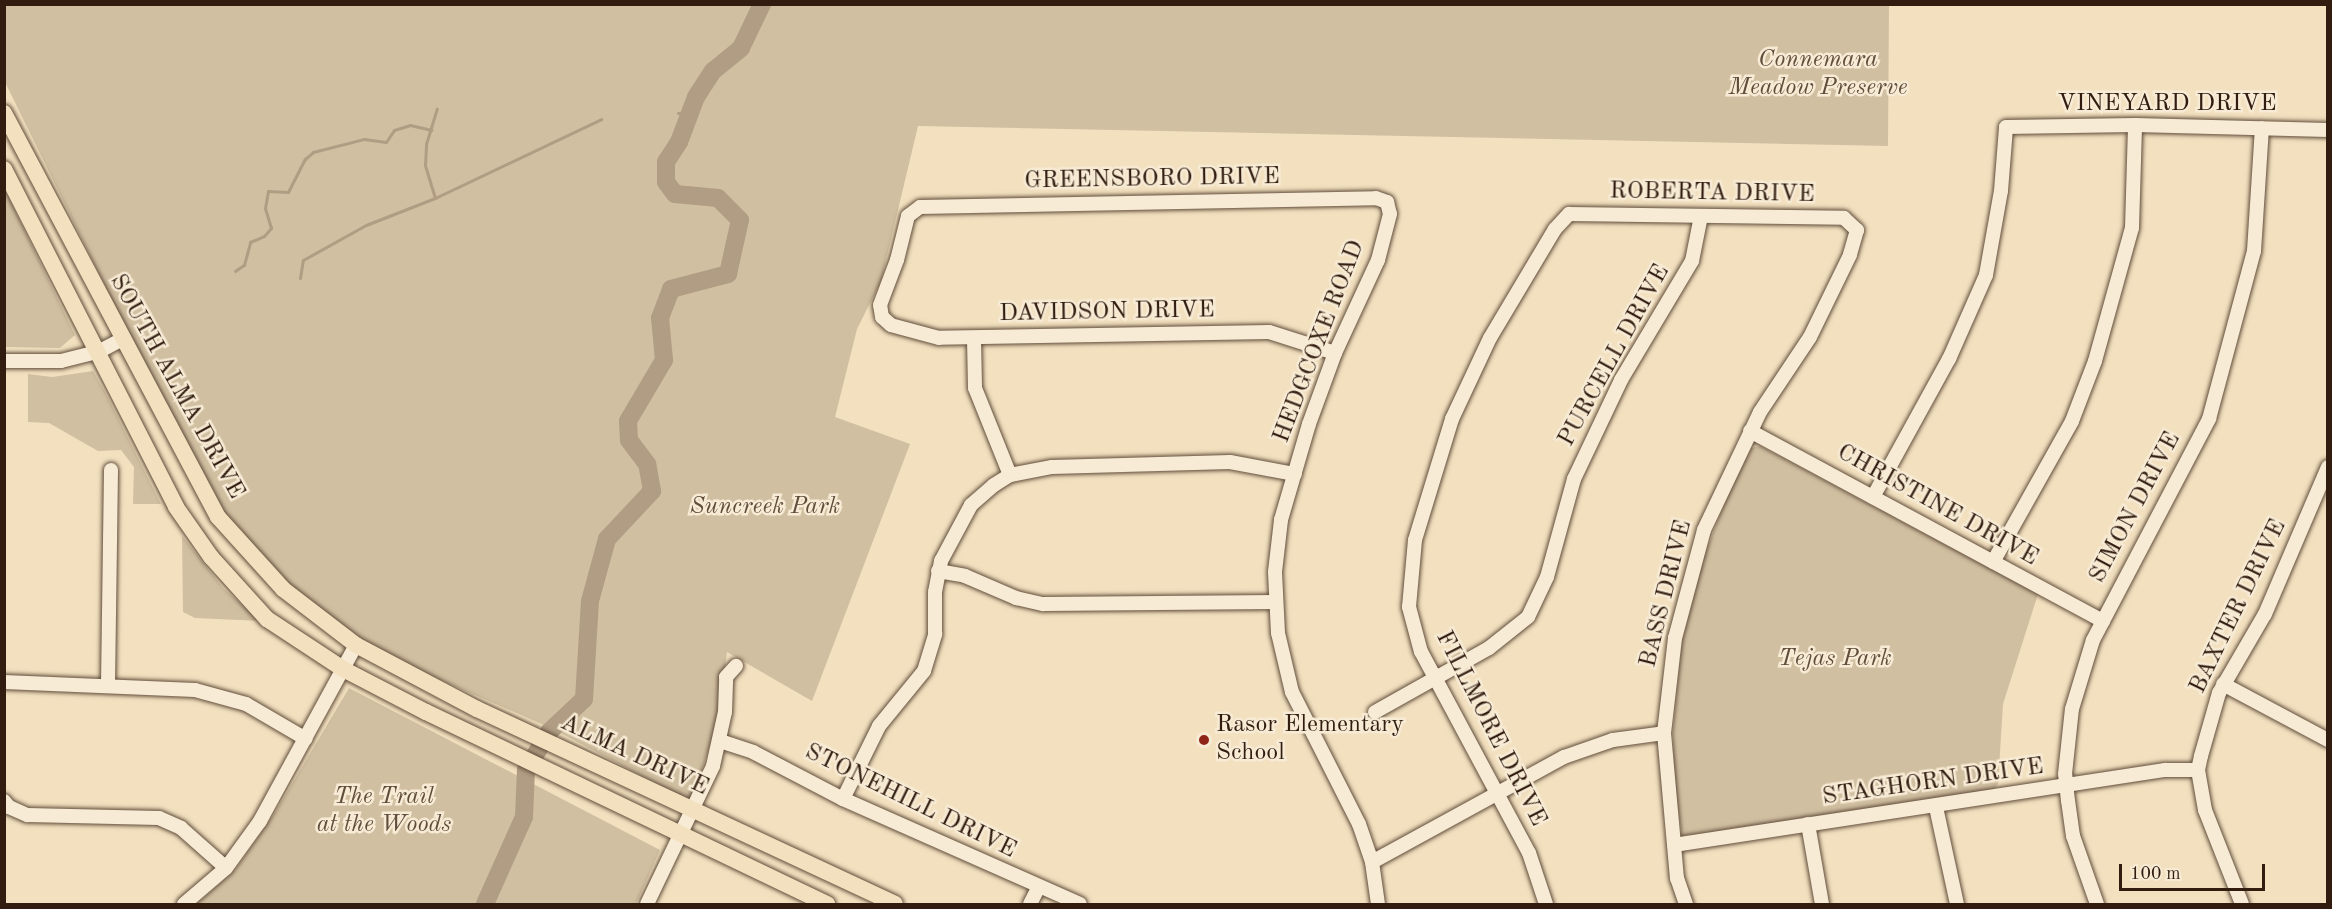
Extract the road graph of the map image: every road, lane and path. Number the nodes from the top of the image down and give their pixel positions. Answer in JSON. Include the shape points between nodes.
{"nodes":[{"id":1,"x":4,"y":113,"type":"edge"},
{"id":2,"x":2135,"y":125,"type":"junction"},
{"id":3,"x":2262,"y":128,"type":"junction"},
{"id":4,"x":2328,"y":130,"type":"edge"},
{"id":5,"x":4,"y":169,"type":"edge"},
{"id":6,"x":1389,"y":206,"type":"joint"},
{"id":7,"x":1569,"y":214,"type":"joint"},
{"id":8,"x":1701,"y":216,"type":"junction"},
{"id":9,"x":1852,"y":222,"type":"joint"},
{"id":10,"x":882,"y":317,"type":"joint"},
{"id":11,"x":122,"y":339,"type":"junction"},
{"id":12,"x":974,"y":339,"type":"junction"},
{"id":13,"x":98,"y":352,"type":"junction"},
{"id":14,"x":1335,"y":352,"type":"junction"},
{"id":15,"x":4,"y":361,"type":"edge"},
{"id":16,"x":1750,"y":431,"type":"junction"},
{"id":17,"x":2328,"y":467,"type":"edge"},
{"id":18,"x":111,"y":470,"type":"dead end"},
{"id":19,"x":1295,"y":474,"type":"junction"},
{"id":20,"x":1010,"y":475,"type":"junction"},
{"id":21,"x":1873,"y":498,"type":"junction"},
{"id":22,"x":1993,"y":562,"type":"junction"},
{"id":23,"x":938,"y":571,"type":"junction"},
{"id":24,"x":1275,"y":602,"type":"junction"},
{"id":25,"x":2103,"y":621,"type":"junction"},
{"id":26,"x":356,"y":645,"type":"junction"},
{"id":27,"x":736,"y":666,"type":"dead end"},
{"id":28,"x":343,"y":669,"type":"junction"},
{"id":29,"x":1434,"y":679,"type":"junction"},
{"id":30,"x":4,"y":682,"type":"edge"},
{"id":31,"x":2223,"y":684,"type":"junction"},
{"id":32,"x":108,"y":685,"type":"junction"},
{"id":33,"x":1375,"y":712,"type":"dead end"},
{"id":34,"x":1664,"y":733,"type":"junction"},
{"id":35,"x":306,"y":739,"type":"junction"},
{"id":36,"x":2328,"y":740,"type":"edge"},
{"id":37,"x":720,"y":741,"type":"junction"},
{"id":38,"x":2198,"y":770,"type":"junction"},
{"id":39,"x":2066,"y":786,"type":"junction"},
{"id":40,"x":1498,"y":796,"type":"junction"},
{"id":41,"x":843,"y":800,"type":"junction"},
{"id":42,"x":4,"y":801,"type":"edge"},
{"id":43,"x":1936,"y":807,"type":"junction"},
{"id":44,"x":693,"y":811,"type":"junction"},
{"id":45,"x":1809,"y":824,"type":"junction"},
{"id":46,"x":681,"y":836,"type":"junction"},
{"id":47,"x":1674,"y":845,"type":"junction"},
{"id":48,"x":1372,"y":862,"type":"junction"},
{"id":49,"x":226,"y":868,"type":"junction"},
{"id":50,"x":1038,"y":888,"type":"junction"},
{"id":51,"x":1049,"y":899,"type":"edge"},
{"id":52,"x":184,"y":904,"type":"edge"},
{"id":53,"x":647,"y":904,"type":"edge"},
{"id":54,"x":826,"y":904,"type":"edge"},
{"id":55,"x":895,"y":904,"type":"edge"},
{"id":56,"x":1030,"y":904,"type":"edge"},
{"id":57,"x":1080,"y":904,"type":"edge"},
{"id":58,"x":1378,"y":904,"type":"edge"},
{"id":59,"x":1546,"y":904,"type":"edge"},
{"id":60,"x":1686,"y":904,"type":"edge"},
{"id":61,"x":1822,"y":904,"type":"edge"},
{"id":62,"x":1957,"y":904,"type":"edge"},
{"id":63,"x":2097,"y":904,"type":"edge"},
{"id":64,"x":2242,"y":904,"type":"edge"}],
"edges":[{"from":1,"to":11,"type":"main road","name":"SOUTH ALMA DRIVE"},
{"from":2,"to":3,"type":"street","name":"VINEYARD DRIVE"},
{"from":2,"to":21,"type":"street","name":"VINEYARD DRIVE","via":[[2006,127],[2001,191],[1986,275],[1949,359]]},
{"from":2,"to":22,"type":"street","via":[[2132,228],[2095,362],[2072,421]]},
{"from":3,"to":4,"type":"street","name":"VINEYARD DRIVE"},
{"from":3,"to":25,"type":"street","name":"SIMON DRIVE","via":[[2254,251],[2209,418]]},
{"from":5,"to":13,"type":"main road","name":"SOUTH ALMA DRIVE"},
{"from":6,"to":10,"type":"street","name":"GREENSBORO DRIVE","via":[[1376,198],[912,209],[880,305]]},
{"from":6,"to":14,"type":"street","name":"HEDGCOXE ROAD","via":[[1378,260]]},
{"from":7,"to":8,"type":"street","name":"ROBERTA DRIVE"},
{"from":7,"to":29,"type":"street","name":"FILLMORE DRIVE","via":[[1555,229],[1479,358],[1452,419],[1420,520],[1409,578],[1409,607],[1421,652]]},
{"from":8,"to":9,"type":"street","name":"ROBERTA DRIVE","via":[[1844,218]]},
{"from":8,"to":29,"type":"street","name":"PURCELL DRIVE","via":[[1692,261],[1621,380],[1574,479],[1547,577],[1528,617],[1489,648]]},
{"from":9,"to":16,"type":"street","name":"BASS DRIVE","via":[[1856,239],[1823,312]]},
{"from":10,"to":12,"type":"street","name":"DAVIDSON DRIVE","via":[[891,325],[924,335]]},
{"from":11,"to":13,"type":"street"},
{"from":11,"to":26,"type":"main road","name":"SOUTH ALMA DRIVE","via":[[218,517],[283,590]]},
{"from":12,"to":14,"type":"street","name":"DAVIDSON DRIVE","via":[[1269,332]]},
{"from":12,"to":20,"type":"street","via":[[975,388]]},
{"from":13,"to":15,"type":"street","via":[[61,361]]},
{"from":13,"to":28,"type":"main road","name":"SOUTH ALMA DRIVE","via":[[176,507],[211,557],[267,620]]},
{"from":14,"to":19,"type":"street","name":"HEDGCOXE ROAD"},
{"from":16,"to":21,"type":"street","name":"CHRISTINE DRIVE"},
{"from":16,"to":34,"type":"street","name":"BASS DRIVE","via":[[1704,530],[1688,584],[1667,681]]},
{"from":17,"to":31,"type":"street","name":"BAXTER DRIVE","via":[[2265,614]]},
{"from":18,"to":32,"type":"street"},
{"from":19,"to":20,"type":"street","via":[[1230,462],[1052,466]]},
{"from":19,"to":24,"type":"street","name":"HEDGCOXE ROAD","via":[[1275,553]]},
{"from":20,"to":23,"type":"street","via":[[971,506],[947,546]]},
{"from":21,"to":22,"type":"street","name":"CHRISTINE DRIVE"},
{"from":22,"to":25,"type":"street","name":"CHRISTINE DRIVE"},
{"from":23,"to":24,"type":"street","via":[[965,576],[1016,598],[1043,604]]},
{"from":23,"to":41,"type":"street","via":[[935,634],[929,658],[916,683],[879,726]]},
{"from":24,"to":48,"type":"street","name":"HEDGCOXE ROAD","via":[[1283,662],[1292,692],[1359,824]]},
{"from":25,"to":39,"type":"street","name":"SIMON DRIVE","via":[[2093,640],[2072,709]]},
{"from":26,"to":28,"type":"street"},
{"from":26,"to":44,"type":"main road","name":"ALMA DRIVE","via":[[477,708]]},
{"from":27,"to":37,"type":"street","via":[[726,677]]},
{"from":28,"to":35,"type":"street"},
{"from":28,"to":46,"type":"main road","name":"ALMA DRIVE"},
{"from":29,"to":33,"type":"street","name":"PURCELL DRIVE"},
{"from":29,"to":40,"type":"street","name":"FILLMORE DRIVE"},
{"from":30,"to":32,"type":"street"},
{"from":31,"to":36,"type":"street"},
{"from":31,"to":38,"type":"street","name":"BAXTER DRIVE"},
{"from":32,"to":35,"type":"street","via":[[171,687],[228,698]]},
{"from":34,"to":40,"type":"street","via":[[1588,747]]},
{"from":34,"to":47,"type":"street","name":"BASS DRIVE"},
{"from":35,"to":49,"type":"street","via":[[260,821]]},
{"from":37,"to":41,"type":"street","name":"STONEHILL DRIVE","via":[[794,771]]},
{"from":37,"to":44,"type":"street"},
{"from":38,"to":39,"type":"street","name":"STAGHORN DRIVE","via":[[2165,770]]},
{"from":38,"to":64,"type":"street","name":"BAXTER DRIVE","via":[[2205,810]]},
{"from":39,"to":43,"type":"street","name":"STAGHORN DRIVE"},
{"from":39,"to":63,"type":"street","name":"SIMON DRIVE","via":[[2073,836]]},
{"from":40,"to":48,"type":"street"},
{"from":40,"to":59,"type":"street","name":"FILLMORE DRIVE","via":[[1529,853]]},
{"from":41,"to":50,"type":"street","name":"STONEHILL DRIVE"},
{"from":42,"to":49,"type":"street","via":[[27,815],[159,818],[181,828]]},
{"from":43,"to":45,"type":"street","name":"STAGHORN DRIVE"},
{"from":43,"to":62,"type":"street"},
{"from":44,"to":46,"type":"street"},
{"from":44,"to":55,"type":"main road","name":"ALMA DRIVE"},
{"from":45,"to":47,"type":"street","name":"STAGHORN DRIVE"},
{"from":45,"to":61,"type":"street"},
{"from":46,"to":53,"type":"street"},
{"from":46,"to":54,"type":"main road","name":"ALMA DRIVE"},
{"from":47,"to":60,"type":"street","name":"BASS DRIVE","via":[[1677,878]]},
{"from":48,"to":58,"type":"street","name":"HEDGCOXE ROAD"},
{"from":49,"to":52,"type":"street"},
{"from":50,"to":51,"type":"street","name":"STONEHILL DRIVE"},
{"from":50,"to":56,"type":"street"},
{"from":51,"to":57,"type":"street","name":"STONEHILL DRIVE"}]}
